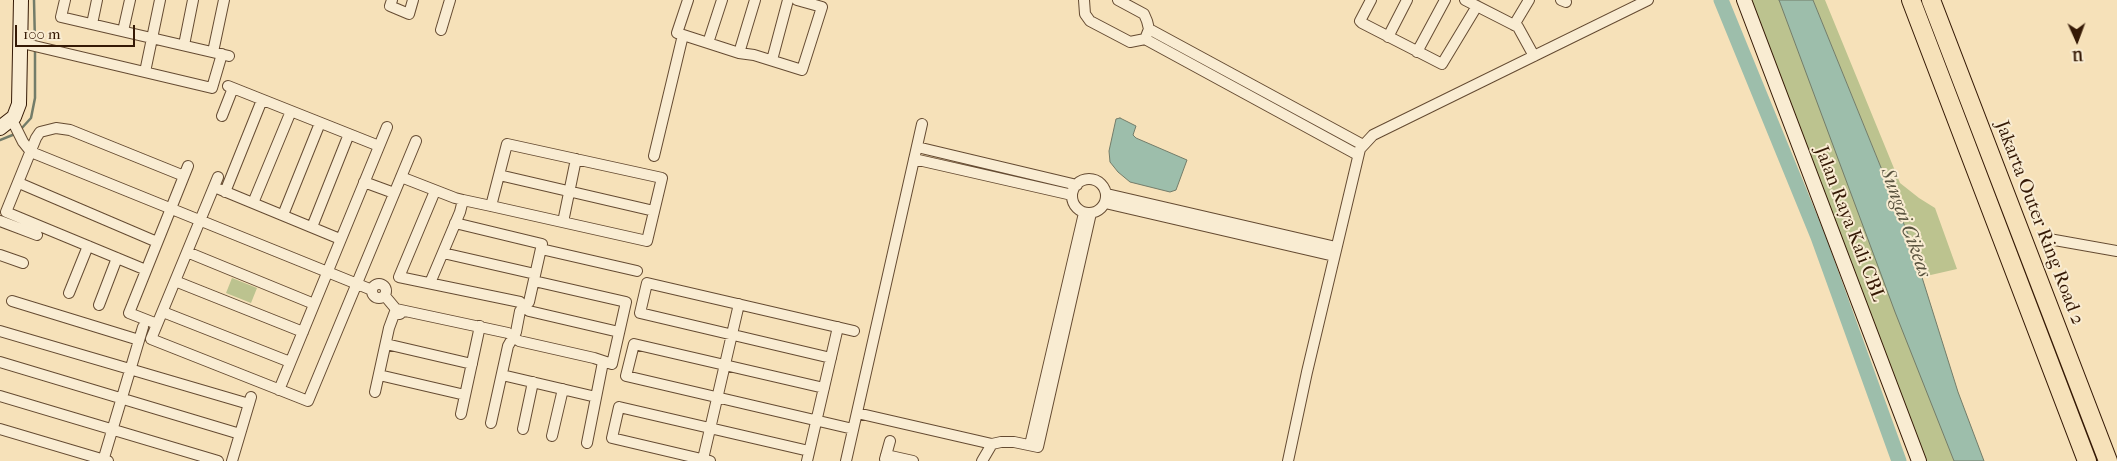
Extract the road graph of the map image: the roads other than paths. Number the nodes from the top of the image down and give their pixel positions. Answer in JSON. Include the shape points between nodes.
{"nodes":[{"id":1,"x":22,"y":0,"type":"edge"},
{"id":2,"x":65,"y":0,"type":"edge"},
{"id":3,"x":97,"y":0,"type":"edge"},
{"id":4,"x":130,"y":0,"type":"edge"},
{"id":5,"x":160,"y":0,"type":"edge"},
{"id":6,"x":193,"y":0,"type":"edge"},
{"id":7,"x":224,"y":0,"type":"edge"},
{"id":8,"x":392,"y":0,"type":"edge"},
{"id":9,"x":414,"y":0,"type":"edge"},
{"id":10,"x":450,"y":0,"type":"edge"},
{"id":11,"x":688,"y":0,"type":"edge"},
{"id":12,"x":722,"y":0,"type":"edge"},
{"id":13,"x":755,"y":0,"type":"edge"},
{"id":14,"x":788,"y":0,"type":"edge"},
{"id":15,"x":797,"y":0,"type":"edge"},
{"id":16,"x":1084,"y":0,"type":"edge"},
{"id":17,"x":1371,"y":0,"type":"edge"},
{"id":18,"x":1407,"y":0,"type":"edge"},
{"id":19,"x":1446,"y":0,"type":"edge"},
{"id":20,"x":1465,"y":0,"type":"edge"},
{"id":21,"x":1529,"y":0,"type":"edge"},
{"id":22,"x":1648,"y":0,"type":"edge"},
{"id":23,"x":1744,"y":0,"type":"edge"},
{"id":24,"x":1911,"y":0,"type":"edge"},
{"id":25,"x":1931,"y":0,"type":"edge"},
{"id":26,"x":1122,"y":1,"type":"edge"},
{"id":27,"x":1477,"y":6,"type":"junction"},
{"id":28,"x":92,"y":24,"type":"junction"},
{"id":29,"x":1514,"y":25,"type":"junction"},
{"id":30,"x":441,"y":30,"type":"dead end"},
{"id":31,"x":123,"y":31,"type":"junction"},
{"id":32,"x":1147,"y":34,"type":"junction"},
{"id":33,"x":683,"y":35,"type":"junction"},
{"id":34,"x":1388,"y":36,"type":"junction"},
{"id":35,"x":152,"y":38,"type":"junction"},
{"id":36,"x":708,"y":43,"type":"junction"},
{"id":37,"x":31,"y":45,"type":"junction"},
{"id":38,"x":184,"y":45,"type":"junction"},
{"id":39,"x":1417,"y":52,"type":"junction"},
{"id":40,"x":739,"y":53,"type":"junction"},
{"id":41,"x":221,"y":54,"type":"junction"},
{"id":42,"x":1534,"y":56,"type":"junction"},
{"id":43,"x":772,"y":60,"type":"junction"},
{"id":44,"x":145,"y":72,"type":"junction"},
{"id":45,"x":261,"y":102,"type":"junction"},
{"id":46,"x":222,"y":116,"type":"dead end"},
{"id":47,"x":289,"y":116,"type":"junction"},
{"id":48,"x":13,"y":123,"type":"junction"},
{"id":49,"x":922,"y":124,"type":"dead end"},
{"id":50,"x":386,"y":127,"type":"dead end"},
{"id":51,"x":0,"y":128,"type":"edge"},
{"id":52,"x":318,"y":128,"type":"junction"},
{"id":53,"x":347,"y":140,"type":"junction"},
{"id":54,"x":416,"y":140,"type":"dead end"},
{"id":55,"x":917,"y":147,"type":"junction"},
{"id":56,"x":377,"y":149,"type":"junction"},
{"id":57,"x":1361,"y":150,"type":"junction"},
{"id":58,"x":31,"y":152,"type":"junction"},
{"id":59,"x":654,"y":156,"type":"dead end"},
{"id":60,"x":576,"y":159,"type":"junction"},
{"id":61,"x":914,"y":159,"type":"junction"},
{"id":62,"x":188,"y":166,"type":"dead end"},
{"id":63,"x":184,"y":176,"type":"junction"},
{"id":64,"x":499,"y":176,"type":"junction"},
{"id":65,"x":218,"y":177,"type":"dead end"},
{"id":66,"x":401,"y":177,"type":"junction"},
{"id":67,"x":364,"y":182,"type":"junction"},
{"id":68,"x":19,"y":183,"type":"junction"},
{"id":69,"x":1077,"y":185,"type":"junction"},
{"id":70,"x":214,"y":187,"type":"junction"},
{"id":71,"x":434,"y":191,"type":"junction"},
{"id":72,"x":569,"y":191,"type":"junction"},
{"id":73,"x":225,"y":192,"type":"junction"},
{"id":74,"x":394,"y":193,"type":"junction"},
{"id":75,"x":1072,"y":196,"type":"junction"},
{"id":76,"x":1106,"y":198,"type":"junction"},
{"id":77,"x":463,"y":200,"type":"junction"},
{"id":78,"x":253,"y":203,"type":"junction"},
{"id":79,"x":491,"y":206,"type":"junction"},
{"id":80,"x":171,"y":208,"type":"junction"},
{"id":81,"x":654,"y":211,"type":"junction"},
{"id":82,"x":1087,"y":213,"type":"junction"},
{"id":83,"x":283,"y":216,"type":"junction"},
{"id":84,"x":200,"y":219,"type":"junction"},
{"id":85,"x":0,"y":221,"type":"edge"},
{"id":86,"x":562,"y":222,"type":"junction"},
{"id":87,"x":455,"y":223,"type":"junction"},
{"id":88,"x":312,"y":227,"type":"junction"},
{"id":89,"x":37,"y":235,"type":"dead end"},
{"id":90,"x":340,"y":239,"type":"junction"},
{"id":91,"x":2049,"y":239,"type":"dead end"},
{"id":92,"x":157,"y":242,"type":"junction"},
{"id":93,"x":88,"y":246,"type":"junction"},
{"id":94,"x":541,"y":249,"type":"junction"},
{"id":95,"x":1335,"y":251,"type":"junction"},
{"id":96,"x":2117,"y":251,"type":"edge"},
{"id":97,"x":187,"y":252,"type":"junction"},
{"id":98,"x":443,"y":253,"type":"junction"},
{"id":99,"x":0,"y":255,"type":"edge"},
{"id":100,"x":117,"y":258,"type":"junction"},
{"id":101,"x":23,"y":263,"type":"dead end"},
{"id":102,"x":146,"y":270,"type":"junction"},
{"id":103,"x":637,"y":271,"type":"dead end"},
{"id":104,"x":327,"y":272,"type":"junction"},
{"id":105,"x":535,"y":278,"type":"junction"},
{"id":106,"x":175,"y":281,"type":"junction"},
{"id":107,"x":430,"y":283,"type":"junction"},
{"id":108,"x":356,"y":284,"type":"junction"},
{"id":109,"x":69,"y":293,"type":"dead end"},
{"id":110,"x":12,"y":301,"type":"dead end"},
{"id":111,"x":99,"y":304,"type":"dead end"},
{"id":112,"x":314,"y":304,"type":"junction"},
{"id":113,"x":739,"y":304,"type":"junction"},
{"id":114,"x":525,"y":306,"type":"junction"},
{"id":115,"x":396,"y":309,"type":"junction"},
{"id":116,"x":163,"y":312,"type":"junction"},
{"id":117,"x":157,"y":324,"type":"junction"},
{"id":118,"x":143,"y":327,"type":"dead end"},
{"id":119,"x":838,"y":327,"type":"junction"},
{"id":120,"x":479,"y":329,"type":"junction"},
{"id":121,"x":0,"y":331,"type":"edge"},
{"id":122,"x":854,"y":331,"type":"dead end"},
{"id":123,"x":302,"y":332,"type":"junction"},
{"id":124,"x":619,"y":332,"type":"junction"},
{"id":125,"x":732,"y":335,"type":"junction"},
{"id":126,"x":512,"y":339,"type":"junction"},
{"id":127,"x":139,"y":340,"type":"junction"},
{"id":128,"x":386,"y":344,"type":"junction"},
{"id":129,"x":831,"y":358,"type":"junction"},
{"id":130,"x":0,"y":362,"type":"edge"},
{"id":131,"x":290,"y":362,"type":"junction"},
{"id":132,"x":603,"y":362,"type":"junction"},
{"id":133,"x":472,"y":364,"type":"junction"},
{"id":134,"x":725,"y":365,"type":"junction"},
{"id":135,"x":130,"y":369,"type":"junction"},
{"id":136,"x":379,"y":375,"type":"junction"},
{"id":137,"x":502,"y":375,"type":"junction"},
{"id":138,"x":533,"y":382,"type":"junction"},
{"id":139,"x":824,"y":388,"type":"junction"},
{"id":140,"x":563,"y":389,"type":"junction"},
{"id":141,"x":279,"y":390,"type":"junction"},
{"id":142,"x":375,"y":392,"type":"dead end"},
{"id":143,"x":465,"y":395,"type":"junction"},
{"id":144,"x":0,"y":396,"type":"edge"},
{"id":145,"x":596,"y":397,"type":"junction"},
{"id":146,"x":717,"y":397,"type":"junction"},
{"id":147,"x":122,"y":399,"type":"junction"},
{"id":148,"x":857,"y":413,"type":"junction"},
{"id":149,"x":461,"y":414,"type":"dead end"},
{"id":150,"x":816,"y":421,"type":"junction"},
{"id":151,"x":492,"y":423,"type":"dead end"},
{"id":152,"x":710,"y":428,"type":"junction"},
{"id":153,"x":0,"y":429,"type":"edge"},
{"id":154,"x":113,"y":429,"type":"junction"},
{"id":155,"x":522,"y":429,"type":"dead end"},
{"id":156,"x":853,"y":429,"type":"junction"},
{"id":157,"x":240,"y":434,"type":"junction"},
{"id":158,"x":552,"y":436,"type":"dead end"},
{"id":159,"x":890,"y":441,"type":"dead end"},
{"id":160,"x":587,"y":443,"type":"dead end"},
{"id":161,"x":992,"y":444,"type":"junction"},
{"id":162,"x":808,"y":456,"type":"edge"},
{"id":163,"x":886,"y":458,"type":"edge"},
{"id":164,"x":707,"y":460,"type":"edge"},
{"id":165,"x":105,"y":461,"type":"edge"},
{"id":166,"x":218,"y":461,"type":"edge"},
{"id":167,"x":232,"y":461,"type":"edge"},
{"id":168,"x":846,"y":461,"type":"edge"},
{"id":169,"x":913,"y":461,"type":"edge"},
{"id":170,"x":982,"y":461,"type":"edge"},
{"id":171,"x":1288,"y":461,"type":"edge"},
{"id":172,"x":1919,"y":461,"type":"edge"},
{"id":173,"x":2087,"y":461,"type":"edge"},
{"id":174,"x":2108,"y":461,"type":"edge"}],
"edges":[{"from":1,"to":37,"type":"main road"},
{"from":2,"to":28,"type":"street","via":[[61,17]]},
{"from":3,"to":28,"type":"street"},
{"from":4,"to":31,"type":"street"},
{"from":5,"to":35,"type":"street"},
{"from":6,"to":38,"type":"street"},
{"from":7,"to":41,"type":"street"},
{"from":8,"to":9,"type":"street","via":[[390,6],[409,14]]},
{"from":10,"to":30,"type":"street"},
{"from":11,"to":33,"type":"street","via":[[677,33]]},
{"from":12,"to":36,"type":"street"},
{"from":13,"to":40,"type":"street"},
{"from":14,"to":43,"type":"street"},
{"from":15,"to":43,"type":"street","via":[[822,8],[802,70]]},
{"from":16,"to":32,"type":"street","via":[[1084,14],[1090,21],[1130,42]]},
{"from":17,"to":34,"type":"street","via":[[1360,21]]},
{"from":18,"to":34,"type":"street"},
{"from":19,"to":39,"type":"street"},
{"from":20,"to":27,"type":"street"},
{"from":21,"to":29,"type":"street"},
{"from":22,"to":42,"type":"street"},
{"from":23,"to":172,"type":"main road","name":"Jalan Raya Kali CBL"},
{"from":24,"to":173,"type":"highway","name":"Jakarta Outer Ring Road 2"},
{"from":25,"to":174,"type":"highway","name":"Jakarta Outer Ring Road 2"},
{"from":26,"to":32,"type":"street","via":[[1144,14],[1148,21]]},
{"from":27,"to":29,"type":"street"},
{"from":27,"to":39,"type":"street","via":[[1445,63]]},
{"from":28,"to":31,"type":"street"},
{"from":29,"to":42,"type":"street"},
{"from":31,"to":35,"type":"street"},
{"from":32,"to":57,"type":"street"},
{"from":33,"to":36,"type":"street"},
{"from":33,"to":59,"type":"street"},
{"from":34,"to":39,"type":"street"},
{"from":35,"to":38,"type":"street"},
{"from":35,"to":44,"type":"street"},
{"from":36,"to":40,"type":"street"},
{"from":37,"to":44,"type":"street"},
{"from":37,"to":48,"type":"main road"},
{"from":38,"to":41,"type":"street"},
{"from":40,"to":43,"type":"street"},
{"from":41,"to":44,"type":"street","via":[[212,88]]},
{"from":42,"to":57,"type":"street","via":[[1373,135]]},
{"from":45,"to":46,"type":"street","via":[[230,87]]},
{"from":45,"to":47,"type":"street"},
{"from":45,"to":56,"type":"street"},
{"from":45,"to":73,"type":"street"},
{"from":47,"to":52,"type":"street"},
{"from":47,"to":78,"type":"street"},
{"from":48,"to":51,"type":"main road"},
{"from":48,"to":58,"type":"street"},
{"from":49,"to":55,"type":"street"},
{"from":50,"to":56,"type":"street"},
{"from":52,"to":53,"type":"street"},
{"from":52,"to":83,"type":"street"},
{"from":53,"to":56,"type":"street"},
{"from":53,"to":88,"type":"street"},
{"from":54,"to":66,"type":"street"},
{"from":55,"to":61,"type":"street"},
{"from":55,"to":69,"type":"street"},
{"from":56,"to":67,"type":"street"},
{"from":57,"to":95,"type":"street"},
{"from":58,"to":63,"type":"street","via":[[40,132],[56,128],[70,130]]},
{"from":58,"to":68,"type":"street"},
{"from":58,"to":80,"type":"street"},
{"from":60,"to":64,"type":"street","via":[[507,144]]},
{"from":60,"to":72,"type":"street"},
{"from":60,"to":81,"type":"street","via":[[662,178]]},
{"from":61,"to":75,"type":"street"},
{"from":61,"to":148,"type":"street"},
{"from":62,"to":63,"type":"street"},
{"from":63,"to":80,"type":"street"},
{"from":64,"to":72,"type":"street"},
{"from":64,"to":79,"type":"street"},
{"from":65,"to":70,"type":"street"},
{"from":66,"to":71,"type":"street"},
{"from":66,"to":74,"type":"street"},
{"from":67,"to":74,"type":"street"},
{"from":67,"to":90,"type":"street"},
{"from":68,"to":92,"type":"street"},
{"from":68,"to":93,"type":"street","via":[[6,212]]},
{"from":69,"to":75,"type":"street"},
{"from":69,"to":76,"type":"street","via":[[1092,179],[1104,187]]},
{"from":70,"to":73,"type":"street"},
{"from":70,"to":84,"type":"street"},
{"from":71,"to":77,"type":"street"},
{"from":71,"to":107,"type":"street","via":[[399,277]]},
{"from":72,"to":81,"type":"street"},
{"from":72,"to":86,"type":"street"},
{"from":73,"to":78,"type":"street"},
{"from":74,"to":108,"type":"street"},
{"from":75,"to":82,"type":"street","via":[[1077,209]]},
{"from":76,"to":82,"type":"street","via":[[1102,208]]},
{"from":76,"to":95,"type":"street"},
{"from":77,"to":79,"type":"street"},
{"from":77,"to":87,"type":"street"},
{"from":78,"to":83,"type":"street"},
{"from":79,"to":86,"type":"street"},
{"from":80,"to":84,"type":"street"},
{"from":80,"to":92,"type":"street"},
{"from":81,"to":86,"type":"street","via":[[647,241]]},
{"from":82,"to":161,"type":"street","via":[[1038,447],[1014,442]]},
{"from":83,"to":88,"type":"street"},
{"from":84,"to":97,"type":"street"},
{"from":84,"to":104,"type":"street"},
{"from":85,"to":89,"type":"street"},
{"from":87,"to":94,"type":"street","via":[[542,244]]},
{"from":87,"to":98,"type":"street"},
{"from":88,"to":90,"type":"street"},
{"from":90,"to":104,"type":"street"},
{"from":91,"to":96,"type":"street"},
{"from":92,"to":102,"type":"street"},
{"from":93,"to":100,"type":"street"},
{"from":93,"to":109,"type":"street"},
{"from":94,"to":103,"type":"street"},
{"from":94,"to":105,"type":"street"},
{"from":95,"to":171,"type":"street"},
{"from":97,"to":106,"type":"street"},
{"from":97,"to":112,"type":"street"},
{"from":98,"to":105,"type":"street"},
{"from":98,"to":107,"type":"street"},
{"from":99,"to":101,"type":"street"},
{"from":100,"to":102,"type":"street"},
{"from":100,"to":111,"type":"street"},
{"from":102,"to":117,"type":"street","via":[[129,313]]},
{"from":104,"to":108,"type":"street"},
{"from":104,"to":112,"type":"street"},
{"from":105,"to":114,"type":"street"},
{"from":105,"to":124,"type":"street","via":[[626,302]]},
{"from":106,"to":116,"type":"street"},
{"from":106,"to":123,"type":"street"},
{"from":107,"to":114,"type":"street","via":[[520,302]]},
{"from":108,"to":115,"type":"street","via":[[372,290],[376,297],[385,296]]},
{"from":108,"to":141,"type":"street","via":[[308,401]]},
{"from":110,"to":127,"type":"street"},
{"from":112,"to":123,"type":"street"},
{"from":113,"to":119,"type":"street"},
{"from":113,"to":125,"type":"street"},
{"from":113,"to":125,"type":"street","via":[[647,283],[640,313]]},
{"from":114,"to":124,"type":"street","via":[[529,311]]},
{"from":114,"to":126,"type":"street","via":[[520,311]]},
{"from":115,"to":120,"type":"street","via":[[400,314]]},
{"from":115,"to":128,"type":"street"},
{"from":116,"to":117,"type":"street"},
{"from":116,"to":131,"type":"street"},
{"from":117,"to":141,"type":"street","via":[[151,339]]},
{"from":118,"to":127,"type":"street"},
{"from":119,"to":122,"type":"street"},
{"from":119,"to":129,"type":"street"},
{"from":120,"to":126,"type":"street"},
{"from":120,"to":133,"type":"street"},
{"from":121,"to":135,"type":"street"},
{"from":123,"to":131,"type":"street"},
{"from":124,"to":132,"type":"street","via":[[612,364]]},
{"from":125,"to":129,"type":"street"},
{"from":125,"to":134,"type":"street"},
{"from":126,"to":132,"type":"street","via":[[517,346],[592,363]]},
{"from":126,"to":137,"type":"street"},
{"from":127,"to":135,"type":"street"},
{"from":128,"to":133,"type":"street"},
{"from":128,"to":136,"type":"street"},
{"from":129,"to":139,"type":"street"},
{"from":130,"to":147,"type":"street"},
{"from":131,"to":141,"type":"street"},
{"from":132,"to":145,"type":"street"},
{"from":133,"to":143,"type":"street"},
{"from":134,"to":139,"type":"street"},
{"from":134,"to":146,"type":"street"},
{"from":134,"to":146,"type":"street","via":[[634,344],[626,376]]},
{"from":135,"to":147,"type":"street"},
{"from":135,"to":157,"type":"street","via":[[250,401]]},
{"from":136,"to":142,"type":"street"},
{"from":136,"to":143,"type":"street"},
{"from":137,"to":138,"type":"street"},
{"from":137,"to":151,"type":"street"},
{"from":138,"to":140,"type":"street"},
{"from":138,"to":155,"type":"street"},
{"from":139,"to":150,"type":"street"},
{"from":140,"to":145,"type":"street"},
{"from":140,"to":158,"type":"street"},
{"from":143,"to":149,"type":"street"},
{"from":144,"to":154,"type":"street"},
{"from":145,"to":160,"type":"street"},
{"from":146,"to":150,"type":"street"},
{"from":146,"to":152,"type":"street"},
{"from":147,"to":154,"type":"street"},
{"from":147,"to":157,"type":"street"},
{"from":148,"to":156,"type":"street"},
{"from":148,"to":161,"type":"street"},
{"from":150,"to":156,"type":"street"},
{"from":150,"to":162,"type":"street"},
{"from":152,"to":162,"type":"street"},
{"from":152,"to":164,"type":"street"},
{"from":152,"to":164,"type":"street","via":[[619,408],[612,438]]},
{"from":153,"to":165,"type":"street"},
{"from":154,"to":165,"type":"street"},
{"from":154,"to":166,"type":"street"},
{"from":156,"to":168,"type":"street"},
{"from":157,"to":167,"type":"street"},
{"from":159,"to":163,"type":"street"},
{"from":161,"to":170,"type":"street"},
{"from":163,"to":169,"type":"street"}]}
